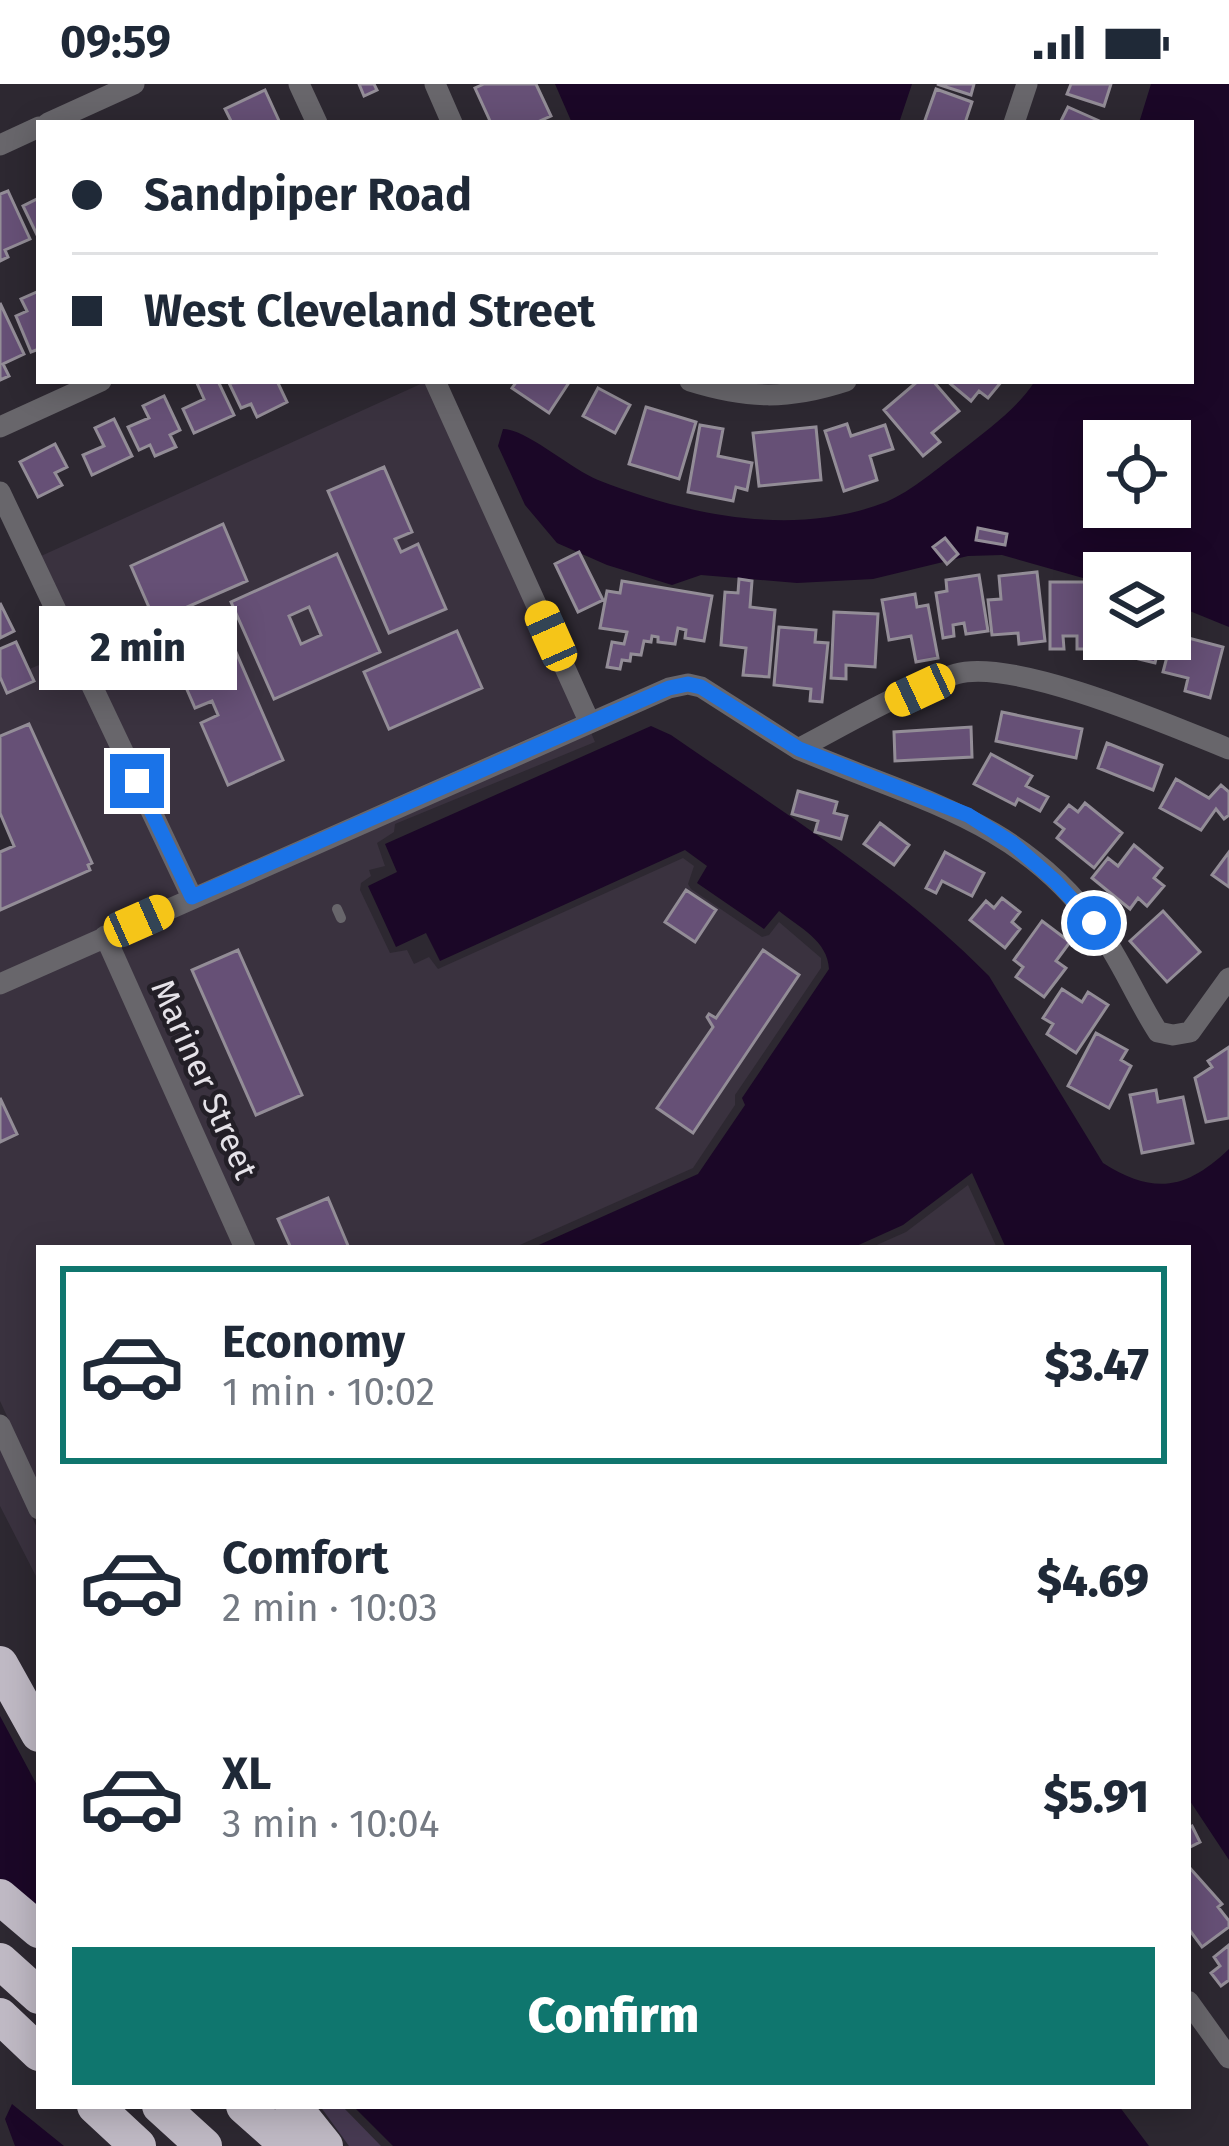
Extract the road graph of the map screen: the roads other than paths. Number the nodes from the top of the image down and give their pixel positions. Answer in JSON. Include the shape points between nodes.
{"nodes":[{"id":1,"x":134,"y":84,"type":"edge"},
{"id":2,"x":299,"y":84,"type":"edge"},
{"id":3,"x":434,"y":84,"type":"edge"},
{"id":4,"x":1027,"y":84,"type":"edge"},
{"id":5,"x":55,"y":120,"type":"edge"},
{"id":6,"x":316,"y":120,"type":"edge"},
{"id":7,"x":451,"y":120,"type":"edge"},
{"id":8,"x":1015,"y":120,"type":"edge"},
{"id":9,"x":36,"y":128,"type":"edge"},
{"id":10,"x":0,"y":145,"type":"edge"},
{"id":11,"x":94,"y":384,"type":"edge"},
{"id":12,"x":436,"y":384,"type":"edge"},
{"id":13,"x":703,"y":384,"type":"edge"},
{"id":14,"x":836,"y":384,"type":"edge"},
{"id":15,"x":0,"y":427,"type":"edge"},
{"id":16,"x":0,"y":492,"type":"edge"},
{"id":17,"x":590,"y":721,"type":"junction"},
{"id":18,"x":799,"y":749,"type":"junction"},
{"id":19,"x":1229,"y":749,"type":"edge"},
{"id":20,"x":192,"y":897,"type":"junction"},
{"id":21,"x":105,"y":936,"type":"junction"},
{"id":22,"x":1229,"y":978,"type":"edge"},
{"id":23,"x":0,"y":984,"type":"edge"},
{"id":24,"x":244,"y":1245,"type":"edge"},
{"id":25,"x":0,"y":1425,"type":"edge"},
{"id":26,"x":36,"y":1503,"type":"edge"},
{"id":27,"x":0,"y":1664,"type":"edge"},
{"id":28,"x":36,"y":1729,"type":"edge"},
{"id":29,"x":0,"y":1897,"type":"edge"},
{"id":30,"x":36,"y":1927,"type":"edge"},
{"id":31,"x":0,"y":1960,"type":"edge"},
{"id":32,"x":36,"y":1993,"type":"edge"},
{"id":33,"x":1191,"y":2005,"type":"edge"},
{"id":34,"x":0,"y":2015,"type":"edge"},
{"id":35,"x":36,"y":2050,"type":"edge"},
{"id":36,"x":1229,"y":2057,"type":"edge"},
{"id":37,"x":98,"y":2109,"type":"edge"},
{"id":38,"x":163,"y":2109,"type":"edge"},
{"id":39,"x":247,"y":2109,"type":"edge"},
{"id":40,"x":295,"y":2109,"type":"edge"},
{"id":41,"x":138,"y":2146,"type":"edge"},
{"id":42,"x":204,"y":2146,"type":"edge"},
{"id":43,"x":289,"y":2146,"type":"edge"},
{"id":44,"x":325,"y":2146,"type":"edge"}],
"edges":[{"from":1,"to":5,"type":"street"},
{"from":2,"to":6,"type":"street"},
{"from":3,"to":7,"type":"street"},
{"from":4,"to":8,"type":"street"},
{"from":9,"to":10,"type":"street"},
{"from":11,"to":15,"type":"street"},
{"from":12,"to":17,"type":"street"},
{"from":13,"to":14,"type":"street","via":[[766,398]]},
{"from":16,"to":20,"type":"street"},
{"from":17,"to":18,"type":"street","via":[[688,684]]},
{"from":17,"to":20,"type":"street"},
{"from":18,"to":19,"type":"street","via":[[939,682],[982,670],[1040,682]]},
{"from":18,"to":22,"type":"street","via":[[968,815],[1012,843],[1094,923],[1158,1032],[1190,1031]]},
{"from":20,"to":21,"type":"street"},
{"from":21,"to":23,"type":"street"},
{"from":21,"to":24,"type":"street","name":"Mariner Street"},
{"from":25,"to":26,"type":"street"},
{"from":27,"to":28,"type":"highway"},
{"from":29,"to":30,"type":"highway"},
{"from":31,"to":32,"type":"highway"},
{"from":33,"to":36,"type":"street"},
{"from":34,"to":35,"type":"highway"},
{"from":37,"to":41,"type":"highway"},
{"from":38,"to":42,"type":"highway"},
{"from":39,"to":43,"type":"highway"},
{"from":40,"to":44,"type":"highway"}]}
